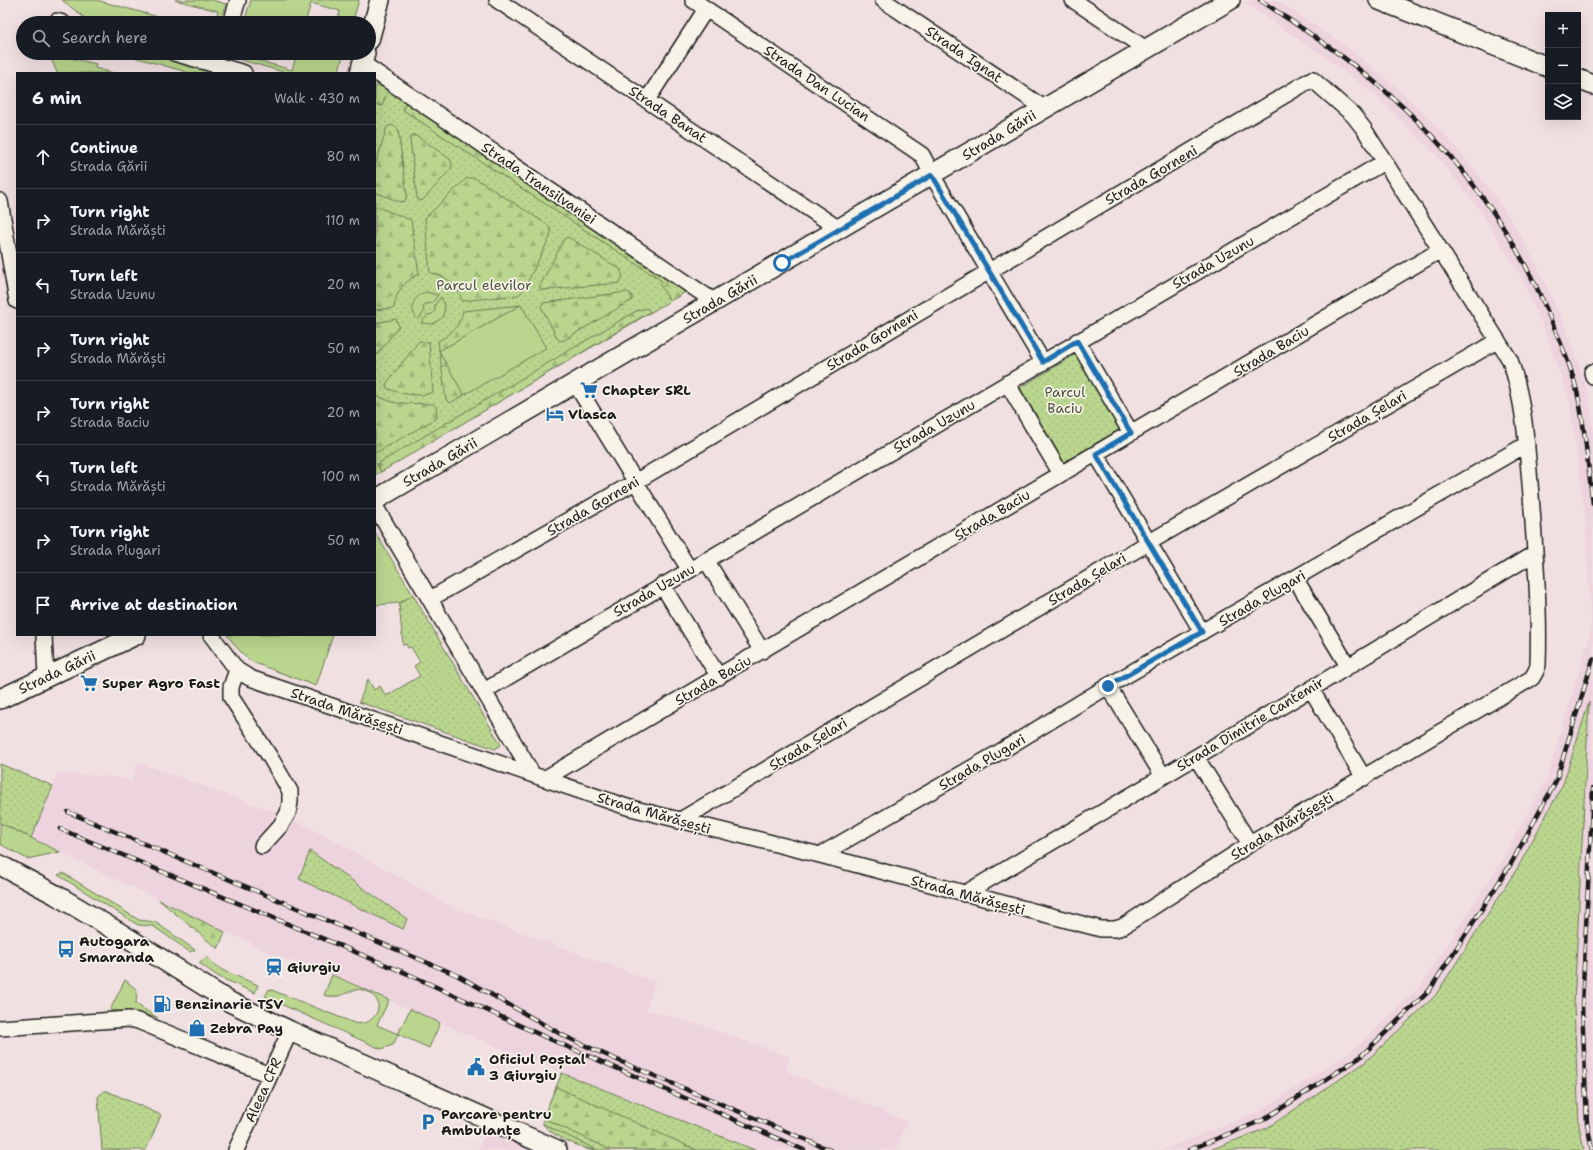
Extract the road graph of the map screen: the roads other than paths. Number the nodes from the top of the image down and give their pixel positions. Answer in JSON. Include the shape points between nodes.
{"nodes":[{"id":1,"x":237,"y":0,"type":"edge"},
{"id":2,"x":380,"y":0,"type":"edge"},
{"id":3,"x":497,"y":0,"type":"edge"},
{"id":4,"x":693,"y":0,"type":"edge"},
{"id":5,"x":883,"y":0,"type":"edge"},
{"id":6,"x":1073,"y":0,"type":"edge"},
{"id":7,"x":1230,"y":0,"type":"edge"},
{"id":8,"x":1379,"y":0,"type":"edge"},
{"id":9,"x":706,"y":9,"type":"junction"},
{"id":10,"x":233,"y":16,"type":"edge"},
{"id":11,"x":376,"y":16,"type":"edge"},
{"id":12,"x":1146,"y":49,"type":"junction"},
{"id":13,"x":222,"y":60,"type":"edge"},
{"id":14,"x":363,"y":63,"type":"edge"},
{"id":15,"x":1545,"y":66,"type":"edge"},
{"id":16,"x":242,"y":72,"type":"edge"},
{"id":17,"x":1581,"y":80,"type":"edge"},
{"id":18,"x":1593,"y":85,"type":"edge"},
{"id":19,"x":647,"y":100,"type":"junction"},
{"id":20,"x":1044,"y":108,"type":"junction"},
{"id":21,"x":1384,"y":162,"type":"junction"},
{"id":22,"x":932,"y":175,"type":"junction"},
{"id":23,"x":0,"y":201,"type":"edge"},
{"id":24,"x":839,"y":229,"type":"junction"},
{"id":25,"x":1439,"y":251,"type":"junction"},
{"id":26,"x":989,"y":270,"type":"junction"},
{"id":27,"x":16,"y":295,"type":"edge"},
{"id":28,"x":715,"y":302,"type":"junction"},
{"id":29,"x":1077,"y":341,"type":"junction"},
{"id":30,"x":1497,"y":341,"type":"junction"},
{"id":31,"x":1043,"y":362,"type":"junction"},
{"id":32,"x":575,"y":383,"type":"junction"},
{"id":33,"x":1007,"y":383,"type":"junction"},
{"id":34,"x":1131,"y":433,"type":"junction"},
{"id":35,"x":1527,"y":444,"type":"junction"},
{"id":36,"x":1096,"y":454,"type":"junction"},
{"id":37,"x":1061,"y":474,"type":"junction"},
{"id":38,"x":635,"y":482,"type":"junction"},
{"id":39,"x":376,"y":499,"type":"edge"},
{"id":40,"x":376,"y":508,"type":"edge"},
{"id":41,"x":1148,"y":543,"type":"junction"},
{"id":42,"x":1535,"y":553,"type":"junction"},
{"id":43,"x":706,"y":560,"type":"junction"},
{"id":44,"x":689,"y":569,"type":"junction"},
{"id":45,"x":1295,"y":578,"type":"junction"},
{"id":46,"x":662,"y":585,"type":"junction"},
{"id":47,"x":430,"y":599,"type":"junction"},
{"id":48,"x":1202,"y":632,"type":"junction"},
{"id":49,"x":44,"y":636,"type":"edge"},
{"id":50,"x":134,"y":636,"type":"edge"},
{"id":51,"x":212,"y":636,"type":"edge"},
{"id":52,"x":762,"y":651,"type":"junction"},
{"id":53,"x":1348,"y":666,"type":"junction"},
{"id":54,"x":237,"y":670,"type":"junction"},
{"id":55,"x":719,"y":676,"type":"junction"},
{"id":56,"x":46,"y":677,"type":"junction"},
{"id":57,"x":1108,"y":686,"type":"junction"},
{"id":58,"x":1311,"y":689,"type":"junction"},
{"id":59,"x":484,"y":691,"type":"junction"},
{"id":60,"x":0,"y":699,"type":"edge"},
{"id":61,"x":1196,"y":757,"type":"junction"},
{"id":62,"x":1163,"y":776,"type":"junction"},
{"id":63,"x":538,"y":777,"type":"junction"},
{"id":64,"x":1364,"y":778,"type":"junction"},
{"id":65,"x":679,"y":821,"type":"junction"},
{"id":66,"x":1250,"y":844,"type":"junction"},
{"id":67,"x":262,"y":846,"type":"dead end"},
{"id":68,"x":820,"y":855,"type":"junction"},
{"id":69,"x":0,"y":865,"type":"edge"},
{"id":70,"x":964,"y":894,"type":"junction"},
{"id":71,"x":0,"y":1028,"type":"edge"},
{"id":72,"x":290,"y":1031,"type":"junction"},
{"id":73,"x":269,"y":1075,"type":"junction"},
{"id":74,"x":236,"y":1150,"type":"edge"},
{"id":75,"x":557,"y":1150,"type":"edge"}],
"edges":[{"from":1,"to":10,"type":"street"},
{"from":2,"to":11,"type":"main road"},
{"from":3,"to":19,"type":"street","name":"Strada Banat"},
{"from":4,"to":9,"type":"street","name":"Strada Dan Lucian"},
{"from":5,"to":20,"type":"street","name":"Strada Ignat"},
{"from":6,"to":12,"type":"street"},
{"from":7,"to":12,"type":"main road","name":"Strada Gării"},
{"from":8,"to":15,"type":"main road"},
{"from":9,"to":19,"type":"street"},
{"from":9,"to":22,"type":"street","name":"Strada Dan Lucian","via":[[917,150]]},
{"from":12,"to":20,"type":"main road","name":"Strada Gării"},
{"from":13,"to":16,"type":"street"},
{"from":14,"to":28,"type":"street","name":"Strada Transilvaniei"},
{"from":17,"to":18,"type":"main road"},
{"from":19,"to":24,"type":"street","name":"Strada Banat"},
{"from":20,"to":22,"type":"main road","name":"Strada Gării"},
{"from":21,"to":25,"type":"street"},
{"from":21,"to":26,"type":"street","name":"Strada Gorneni","via":[[1353,115],[1312,79]]},
{"from":21,"to":29,"type":"street","name":"Strada Uzunu"},
{"from":22,"to":24,"type":"main road","name":"Strada Gării"},
{"from":22,"to":26,"type":"street","name":"Strada Dan Lucian"},
{"from":23,"to":27,"type":"street"},
{"from":24,"to":28,"type":"main road","name":"Strada Gării"},
{"from":25,"to":30,"type":"street"},
{"from":25,"to":34,"type":"street","name":"Strada Baciu"},
{"from":26,"to":31,"type":"street","name":"Strada Dan Lucian"},
{"from":26,"to":38,"type":"street","name":"Strada Gorneni"},
{"from":28,"to":32,"type":"main road","name":"Strada Gării"},
{"from":29,"to":31,"type":"street","name":"Strada Uzunu"},
{"from":29,"to":34,"type":"street"},
{"from":30,"to":35,"type":"street","via":[[1510,360],[1517,381]]},
{"from":30,"to":41,"type":"street","name":"Strada Șelari"},
{"from":31,"to":33,"type":"street","name":"Strada Uzunu"},
{"from":32,"to":38,"type":"street"},
{"from":32,"to":39,"type":"main road","name":"Strada Gării"},
{"from":33,"to":37,"type":"street"},
{"from":33,"to":43,"type":"street","name":"Strada Uzunu"},
{"from":34,"to":36,"type":"street","name":"Strada Baciu"},
{"from":35,"to":42,"type":"street","name":"Strada Mărășești"},
{"from":35,"to":45,"type":"street","name":"Strada Plugari"},
{"from":36,"to":37,"type":"street","name":"Strada Baciu"},
{"from":36,"to":41,"type":"street"},
{"from":37,"to":52,"type":"street","name":"Strada Baciu"},
{"from":38,"to":44,"type":"street"},
{"from":38,"to":47,"type":"street","name":"Strada Gorneni"},
{"from":40,"to":47,"type":"street"},
{"from":41,"to":48,"type":"street"},
{"from":41,"to":65,"type":"street","name":"Strada Șelari"},
{"from":42,"to":53,"type":"street","name":"Strada Dimitrie Cantemir"},
{"from":42,"to":64,"type":"street","name":"Strada Mărășești","via":[[1539,622],[1538,656],[1536,672],[1532,678]]},
{"from":43,"to":44,"type":"street","name":"Strada Uzunu"},
{"from":43,"to":52,"type":"street"},
{"from":44,"to":46,"type":"street","name":"Strada Uzunu"},
{"from":45,"to":48,"type":"street","name":"Strada Plugari"},
{"from":45,"to":53,"type":"street"},
{"from":46,"to":55,"type":"street"},
{"from":46,"to":59,"type":"street","name":"Strada Uzunu"},
{"from":47,"to":59,"type":"street"},
{"from":48,"to":57,"type":"street","name":"Strada Plugari"},
{"from":49,"to":56,"type":"street"},
{"from":50,"to":56,"type":"main road","name":"Strada Gării"},
{"from":51,"to":54,"type":"street","name":"Strada Mărășești"},
{"from":52,"to":55,"type":"street","name":"Strada Baciu"},
{"from":53,"to":58,"type":"street","name":"Strada Dimitrie Cantemir"},
{"from":54,"to":63,"type":"street","name":"Strada Mărășești","via":[[250,678]]},
{"from":54,"to":67,"type":"street","via":[[231,687],[231,697],[290,791],[288,813]]},
{"from":55,"to":63,"type":"street","name":"Strada Baciu"},
{"from":56,"to":60,"type":"main road","name":"Strada Gării"},
{"from":57,"to":62,"type":"street"},
{"from":57,"to":68,"type":"street","name":"Strada Plugari","via":[[998,754]]},
{"from":58,"to":61,"type":"street","name":"Strada Dimitrie Cantemir"},
{"from":58,"to":64,"type":"street"},
{"from":59,"to":63,"type":"street"},
{"from":61,"to":62,"type":"street","name":"Strada Dimitrie Cantemir"},
{"from":61,"to":66,"type":"street"},
{"from":62,"to":70,"type":"street","name":"Strada Dimitrie Cantemir"},
{"from":63,"to":65,"type":"street","name":"Strada Mărășești","via":[[627,807]]},
{"from":64,"to":66,"type":"street","name":"Strada Mărășești"},
{"from":65,"to":68,"type":"street","name":"Strada Mărășești"},
{"from":66,"to":70,"type":"street","name":"Strada Mărășești","via":[[1122,927],[1115,929],[1101,929]]},
{"from":68,"to":70,"type":"street","name":"Strada Mărășești"},
{"from":69,"to":72,"type":"main road","via":[[107,925],[230,1002]]},
{"from":71,"to":73,"type":"street","via":[[129,1019]]},
{"from":72,"to":73,"type":"street","name":"Aleea CFR"},
{"from":72,"to":75,"type":"main road"},
{"from":73,"to":74,"type":"street","name":"Aleea CFR"}]}
